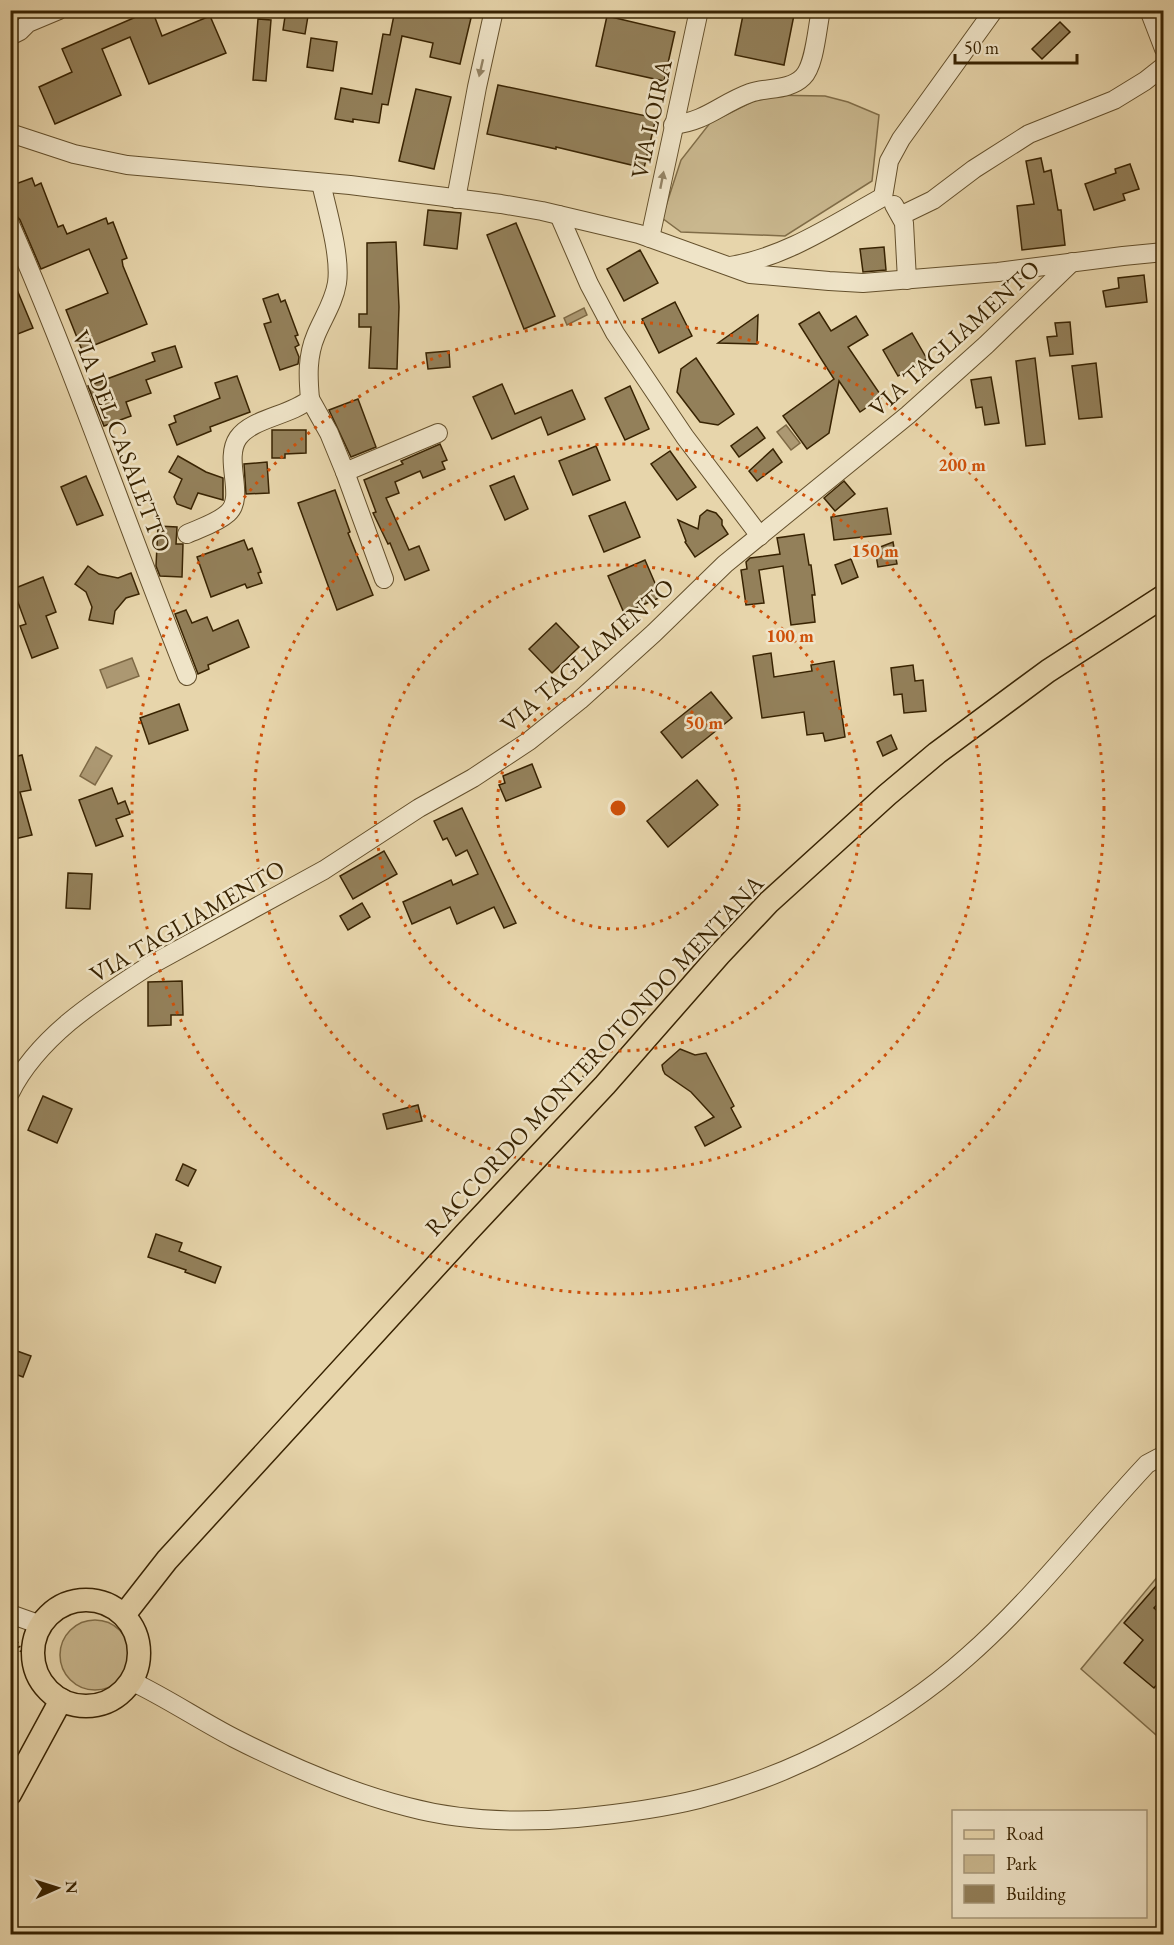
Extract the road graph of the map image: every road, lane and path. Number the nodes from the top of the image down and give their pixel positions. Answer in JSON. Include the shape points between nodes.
{"nodes":[{"id":1,"x":59,"y":10,"type":"edge"},
{"id":2,"x":494,"y":10,"type":"edge"},
{"id":3,"x":699,"y":10,"type":"edge"},
{"id":4,"x":821,"y":10,"type":"edge"},
{"id":5,"x":994,"y":10,"type":"edge"},
{"id":6,"x":1149,"y":10,"type":"edge"},
{"id":7,"x":19,"y":24,"type":"edge"},
{"id":8,"x":10,"y":36,"type":"edge"},
{"id":9,"x":1164,"y":49,"type":"edge"},
{"id":10,"x":1164,"y":66,"type":"edge"},
{"id":11,"x":674,"y":125,"type":"junction"},
{"id":12,"x":10,"y":133,"type":"edge"},
{"id":13,"x":321,"y":183,"type":"junction"},
{"id":14,"x":883,"y":197,"type":"junction"},
{"id":15,"x":456,"y":199,"type":"junction"},
{"id":16,"x":559,"y":215,"type":"junction"},
{"id":17,"x":902,"y":215,"type":"junction"},
{"id":18,"x":10,"y":224,"type":"edge"},
{"id":19,"x":650,"y":238,"type":"junction"},
{"id":20,"x":1164,"y":252,"type":"edge"},
{"id":21,"x":1072,"y":262,"type":"junction"},
{"id":22,"x":729,"y":266,"type":"junction"},
{"id":23,"x":907,"y":280,"type":"junction"},
{"id":24,"x":310,"y":399,"type":"junction"},
{"id":25,"x":438,"y":433,"type":"dead end"},
{"id":26,"x":345,"y":472,"type":"junction"},
{"id":27,"x":187,"y":534,"type":"dead end"},
{"id":28,"x":760,"y":536,"type":"junction"},
{"id":29,"x":384,"y":579,"type":"dead end"},
{"id":30,"x":1164,"y":596,"type":"edge"},
{"id":31,"x":187,"y":676,"type":"dead end"},
{"id":32,"x":10,"y":1093,"type":"edge"},
{"id":33,"x":1164,"y":1455,"type":"edge"},
{"id":34,"x":10,"y":1614,"type":"edge"},
{"id":35,"x":124,"y":1615,"type":"junction"},
{"id":36,"x":41,"y":1625,"type":"junction"},
{"id":37,"x":10,"y":1632,"type":"edge"},
{"id":38,"x":131,"y":1681,"type":"junction"},
{"id":39,"x":52,"y":1699,"type":"junction"},
{"id":40,"x":10,"y":1794,"type":"edge"}],
"edges":[{"from":1,"to":7,"type":"street"},
{"from":2,"to":15,"type":"street","one_way":true},
{"from":3,"to":11,"type":"street","name":"VIA LOIRA"},
{"from":4,"to":11,"type":"street","via":[[810,67],[802,78],[791,85],[751,92],[706,117]]},
{"from":5,"to":14,"type":"street","via":[[901,139],[889,161]]},
{"from":6,"to":9,"type":"street"},
{"from":7,"to":8,"type":"street","via":[[21,32]]},
{"from":10,"to":17,"type":"street","via":[[1114,100],[1014,143],[933,200]]},
{"from":19,"to":11,"type":"street","name":"VIA LOIRA","one_way":true},
{"from":12,"to":13,"type":"street","via":[[108,162]]},
{"from":13,"to":15,"type":"street"},
{"from":13,"to":24,"type":"street","via":[[338,274],[311,350]]},
{"from":14,"to":17,"type":"street"},
{"from":14,"to":22,"type":"street","via":[[784,250]]},
{"from":15,"to":16,"type":"street"},
{"from":16,"to":19,"type":"street"},
{"from":16,"to":28,"type":"street","via":[[615,333],[685,437]]},
{"from":17,"to":23,"type":"street"},
{"from":18,"to":31,"type":"street","name":"VIA DEL CASALETTO"},
{"from":19,"to":22,"type":"street"},
{"from":20,"to":21,"type":"street"},
{"from":21,"to":23,"type":"street"},
{"from":21,"to":28,"type":"street","name":"VIA TAGLIAMENTO","via":[[908,415]]},
{"from":22,"to":23,"type":"street","via":[[750,274],[829,282]]},
{"from":24,"to":26,"type":"street"},
{"from":24,"to":27,"type":"street","via":[[238,438],[232,456],[233,507],[223,517]]},
{"from":25,"to":26,"type":"street"},
{"from":26,"to":29,"type":"street"},
{"from":28,"to":32,"type":"street","name":"VIA TAGLIAMENTO","via":[[580,700],[529,741],[324,870],[123,982],[50,1040]]},
{"from":30,"to":35,"type":"main road","name":"RACCORDO MONTEROTONDO MENTANA","via":[[1048,671],[937,753],[769,902],[175,1551]]},
{"from":33,"to":38,"type":"street","via":[[1141,1471],[1045,1580],[942,1679],[858,1733],[792,1766],[729,1791],[673,1805],[528,1821],[467,1819],[406,1807],[287,1764]]},
{"from":34,"to":36,"type":"street"},
{"from":35,"to":36,"type":"main road","via":[[96,1600],[80,1600],[65,1604]]},
{"from":35,"to":38,"type":"main road","via":[[139,1647],[138,1665]]},
{"from":36,"to":39,"type":"main road","via":[[35,1638],[35,1667]]},
{"from":37,"to":39,"type":"path","via":[[15,1634]]},
{"from":38,"to":39,"type":"main road","via":[[121,1693],[100,1704],[76,1705]]},
{"from":39,"to":40,"type":"main road"}]}
